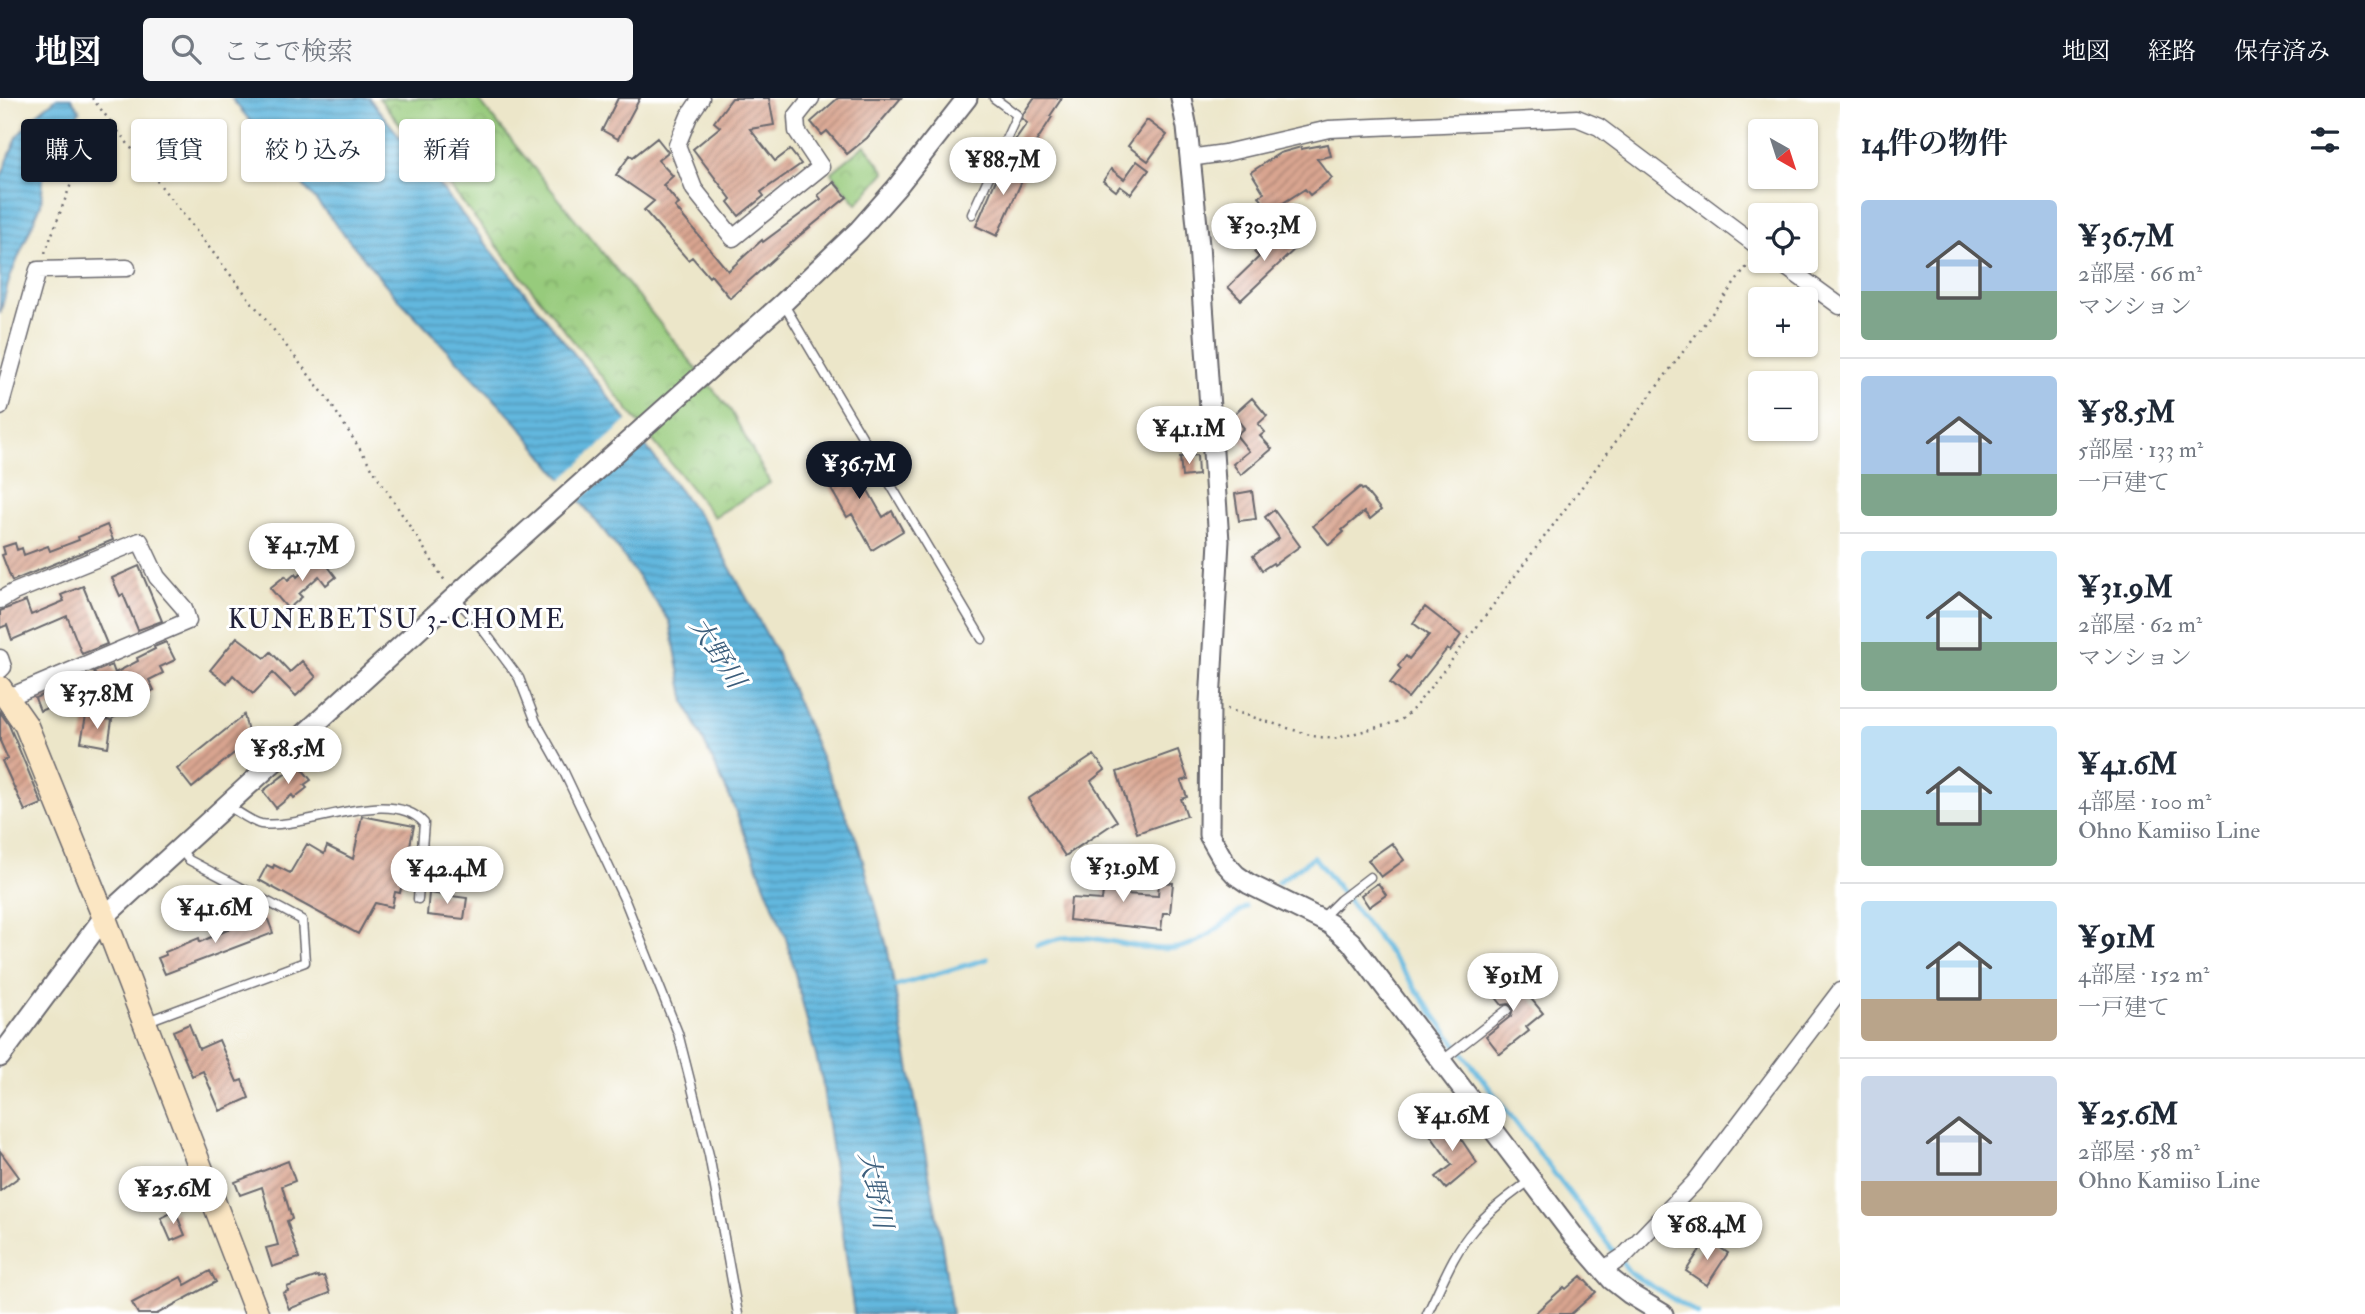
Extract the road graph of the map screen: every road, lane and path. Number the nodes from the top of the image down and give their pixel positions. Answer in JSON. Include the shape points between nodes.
{"nodes":[{"id":1,"x":92,"y":98,"type":"edge"},
{"id":2,"x":701,"y":98,"type":"edge"},
{"id":3,"x":811,"y":98,"type":"edge"},
{"id":4,"x":967,"y":98,"type":"edge"},
{"id":5,"x":994,"y":98,"type":"edge"},
{"id":6,"x":1181,"y":98,"type":"edge"},
{"id":7,"x":109,"y":119,"type":"edge"},
{"id":8,"x":117,"y":129,"type":"edge"},
{"id":9,"x":1189,"y":158,"type":"junction"},
{"id":10,"x":72,"y":182,"type":"edge"},
{"id":11,"x":972,"y":215,"type":"dead end"},
{"id":12,"x":1748,"y":246,"type":"edge"},
{"id":13,"x":1748,"y":265,"type":"edge"},
{"id":14,"x":127,"y":268,"type":"dead end"},
{"id":15,"x":38,"y":271,"type":"junction"},
{"id":16,"x":1795,"y":273,"type":"edge"},
{"id":17,"x":783,"y":303,"type":"junction"},
{"id":18,"x":1840,"y":306,"type":"edge"},
{"id":19,"x":0,"y":407,"type":"edge"},
{"id":20,"x":454,"y":597,"type":"junction"},
{"id":21,"x":0,"y":600,"type":"edge"},
{"id":22,"x":982,"y":639,"type":"dead end"},
{"id":23,"x":0,"y":658,"type":"edge"},
{"id":24,"x":0,"y":670,"type":"edge"},
{"id":25,"x":4,"y":693,"type":"edge"},
{"id":26,"x":1210,"y":703,"type":"junction"},
{"id":27,"x":226,"y":805,"type":"junction"},
{"id":28,"x":179,"y":848,"type":"junction"},
{"id":29,"x":1370,"y":877,"type":"dead end"},
{"id":30,"x":418,"y":899,"type":"dead end"},
{"id":31,"x":104,"y":917,"type":"junction"},
{"id":32,"x":1321,"y":919,"type":"junction"},
{"id":33,"x":1840,"y":991,"type":"edge"},
{"id":34,"x":1507,"y":1010,"type":"dead end"},
{"id":35,"x":144,"y":1022,"type":"junction"},
{"id":36,"x":1448,"y":1056,"type":"junction"},
{"id":37,"x":0,"y":1057,"type":"edge"},
{"id":38,"x":1532,"y":1179,"type":"junction"},
{"id":39,"x":1614,"y":1263,"type":"junction"},
{"id":40,"x":257,"y":1314,"type":"edge"},
{"id":41,"x":738,"y":1314,"type":"edge"},
{"id":42,"x":1427,"y":1314,"type":"edge"},
{"id":43,"x":1663,"y":1314,"type":"edge"}],
"edges":[{"from":1,"to":7,"type":"path"},
{"from":2,"to":3,"type":"street","via":[[677,145],[694,189],[733,238],[821,167],[797,131],[796,117]]},
{"from":4,"to":17,"type":"street","via":[[898,187]]},
{"from":5,"to":11,"type":"lane","via":[[1017,116]]},
{"from":6,"to":9,"type":"street"},
{"from":8,"to":20,"type":"path","via":[[327,398]]},
{"from":9,"to":12,"type":"street","via":[[1329,130],[1577,118],[1599,128]]},
{"from":9,"to":26,"type":"street","via":[[1219,541]]},
{"from":10,"to":15,"type":"path"},
{"from":13,"to":26,"type":"path","via":[[1455,656],[1400,721],[1334,738],[1313,736]]},
{"from":14,"to":15,"type":"street"},
{"from":15,"to":19,"type":"street"},
{"from":16,"to":18,"type":"street"},
{"from":17,"to":20,"type":"street"},
{"from":17,"to":22,"type":"lane"},
{"from":20,"to":27,"type":"street"},
{"from":20,"to":41,"type":"lane","via":[[519,678],[536,722],[626,903],[678,1033],[709,1155]]},
{"from":21,"to":25,"type":"street","via":[[140,541],[157,577],[184,608],[188,621]]},
{"from":23,"to":24,"type":"street"},
{"from":25,"to":31,"type":"main road","via":[[26,725]]},
{"from":26,"to":32,"type":"street","via":[[1209,835],[1217,851],[1249,884]]},
{"from":27,"to":28,"type":"street"},
{"from":27,"to":30,"type":"lane","via":[[260,824],[318,819],[362,808],[399,808],[417,814],[424,823]]},
{"from":28,"to":31,"type":"street"},
{"from":28,"to":35,"type":"lane","via":[[189,860],[302,920],[305,962]]},
{"from":29,"to":32,"type":"lane"},
{"from":31,"to":35,"type":"main road"},
{"from":31,"to":37,"type":"street"},
{"from":32,"to":36,"type":"street","via":[[1351,942]]},
{"from":33,"to":39,"type":"street","via":[[1695,1182]]},
{"from":34,"to":36,"type":"lane"},
{"from":35,"to":40,"type":"main road"},
{"from":36,"to":38,"type":"street"},
{"from":38,"to":39,"type":"street","via":[[1573,1235]]},
{"from":38,"to":42,"type":"lane","via":[[1474,1228]]},
{"from":39,"to":43,"type":"street","via":[[1612,1280]]}]}
